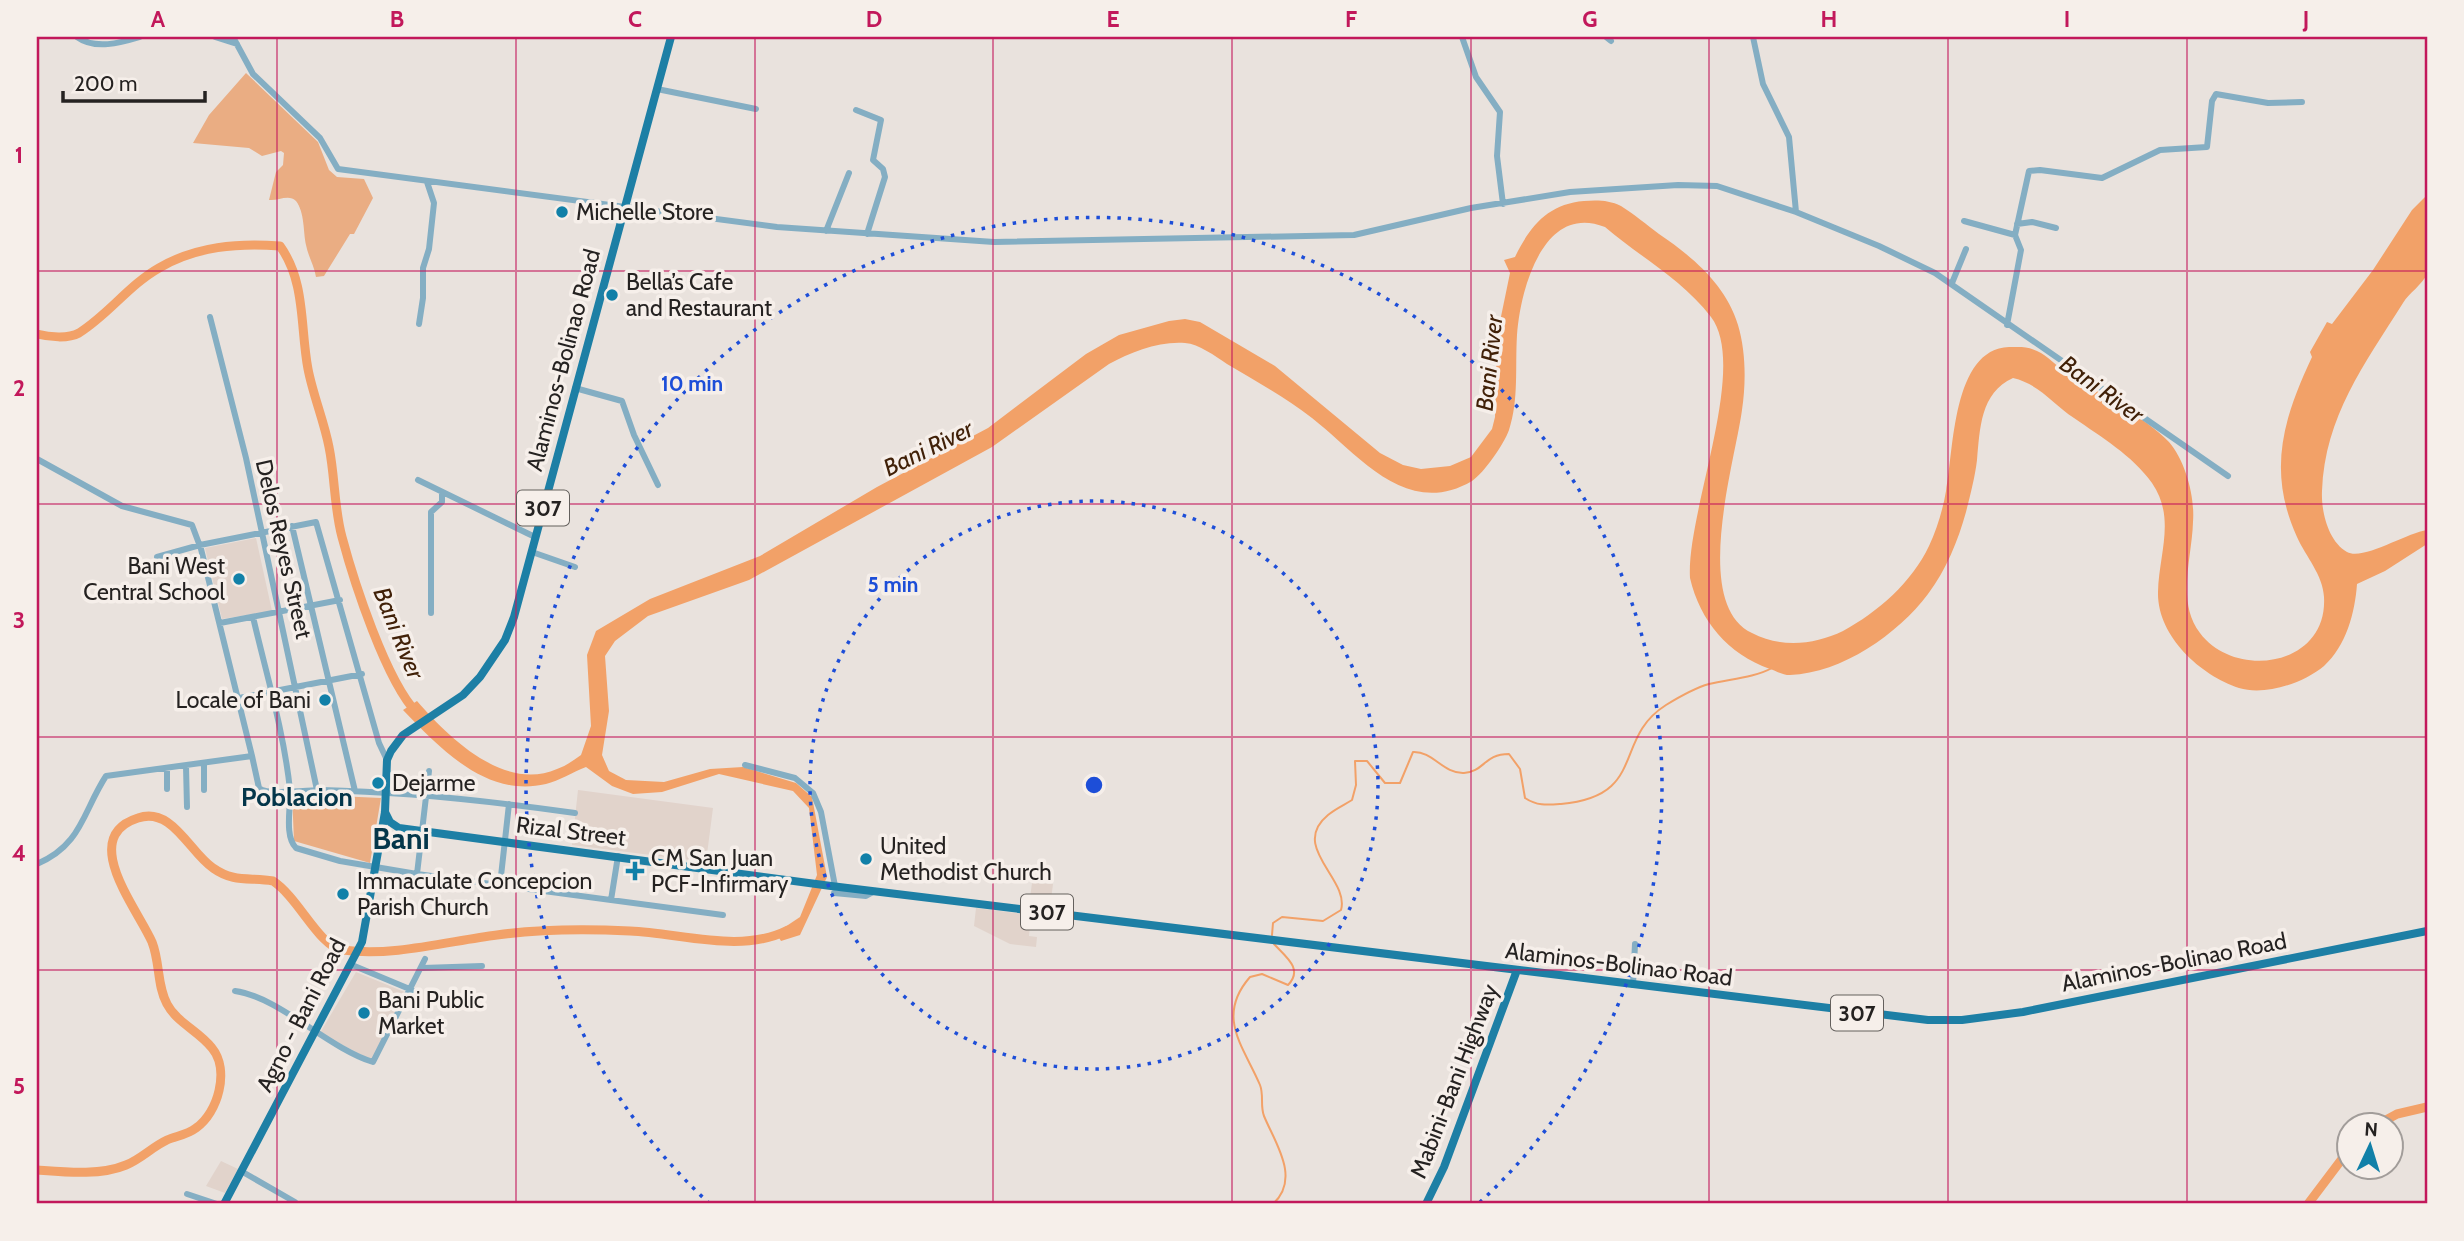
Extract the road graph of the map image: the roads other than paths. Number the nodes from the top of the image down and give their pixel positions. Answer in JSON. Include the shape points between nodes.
{"nodes":[{"id":1,"x":77,"y":37,"type":"edge"},
{"id":2,"x":140,"y":37,"type":"edge"},
{"id":3,"x":215,"y":37,"type":"edge"},
{"id":4,"x":233,"y":37,"type":"edge"},
{"id":5,"x":671,"y":37,"type":"edge"},
{"id":6,"x":1462,"y":37,"type":"edge"},
{"id":7,"x":1753,"y":37,"type":"edge"},
{"id":8,"x":237,"y":44,"type":"junction"},
{"id":9,"x":657,"y":89,"type":"junction"},
{"id":10,"x":2302,"y":103,"type":"dead end"},
{"id":11,"x":756,"y":110,"type":"dead end"},
{"id":12,"x":856,"y":110,"type":"dead end"},
{"id":13,"x":849,"y":173,"type":"dead end"},
{"id":14,"x":427,"y":181,"type":"junction"},
{"id":15,"x":1503,"y":204,"type":"junction"},
{"id":16,"x":624,"y":206,"type":"junction"},
{"id":17,"x":1796,"y":212,"type":"junction"},
{"id":18,"x":1964,"y":221,"type":"dead end"},
{"id":19,"x":2017,"y":224,"type":"junction"},
{"id":20,"x":2056,"y":228,"type":"dead end"},
{"id":21,"x":826,"y":231,"type":"junction"},
{"id":22,"x":867,"y":234,"type":"junction"},
{"id":23,"x":2015,"y":235,"type":"junction"},
{"id":24,"x":1966,"y":249,"type":"dead end"},
{"id":25,"x":1952,"y":283,"type":"junction"},
{"id":26,"x":210,"y":317,"type":"dead end"},
{"id":27,"x":419,"y":324,"type":"dead end"},
{"id":28,"x":2007,"y":325,"type":"junction"},
{"id":29,"x":575,"y":388,"type":"junction"},
{"id":30,"x":37,"y":459,"type":"edge"},
{"id":31,"x":2228,"y":476,"type":"dead end"},
{"id":32,"x":418,"y":480,"type":"dead end"},
{"id":33,"x":659,"y":485,"type":"dead end"},
{"id":34,"x":442,"y":492,"type":"junction"},
{"id":35,"x":292,"y":526,"type":"junction"},
{"id":36,"x":261,"y":533,"type":"junction"},
{"id":37,"x":536,"y":537,"type":"junction"},
{"id":38,"x":200,"y":545,"type":"junction"},
{"id":39,"x":531,"y":552,"type":"junction"},
{"id":40,"x":158,"y":556,"type":"dead end"},
{"id":41,"x":575,"y":567,"type":"dead end"},
{"id":42,"x":340,"y":600,"type":"junction"},
{"id":43,"x":312,"y":606,"type":"junction"},
{"id":44,"x":280,"y":612,"type":"junction"},
{"id":45,"x":431,"y":612,"type":"dead end"},
{"id":46,"x":253,"y":617,"type":"junction"},
{"id":47,"x":220,"y":623,"type":"junction"},
{"id":48,"x":362,"y":674,"type":"junction"},
{"id":49,"x":330,"y":681,"type":"junction"},
{"id":50,"x":297,"y":687,"type":"junction"},
{"id":51,"x":270,"y":693,"type":"junction"},
{"id":52,"x":239,"y":698,"type":"junction"},
{"id":53,"x":251,"y":755,"type":"junction"},
{"id":54,"x":387,"y":760,"type":"junction"},
{"id":55,"x":204,"y":763,"type":"junction"},
{"id":56,"x":745,"y":765,"type":"dead end"},
{"id":57,"x":186,"y":766,"type":"junction"},
{"id":58,"x":167,"y":768,"type":"junction"},
{"id":59,"x":429,"y":771,"type":"dead end"},
{"id":60,"x":167,"y":789,"type":"dead end"},
{"id":61,"x":204,"y":790,"type":"dead end"},
{"id":62,"x":317,"y":790,"type":"junction"},
{"id":63,"x":290,"y":791,"type":"junction"},
{"id":64,"x":355,"y":791,"type":"junction"},
{"id":65,"x":386,"y":793,"type":"junction"},
{"id":66,"x":426,"y":794,"type":"junction"},
{"id":67,"x":509,"y":804,"type":"junction"},
{"id":68,"x":187,"y":807,"type":"dead end"},
{"id":69,"x":385,"y":812,"type":"junction"},
{"id":70,"x":575,"y":813,"type":"dead end"},
{"id":71,"x":399,"y":828,"type":"junction"},
{"id":72,"x":421,"y":831,"type":"junction"},
{"id":73,"x":381,"y":833,"type":"junction"},
{"id":74,"x":504,"y":842,"type":"junction"},
{"id":75,"x":618,"y":856,"type":"junction"},
{"id":76,"x":37,"y":863,"type":"edge"},
{"id":77,"x":375,"y":866,"type":"junction"},
{"id":78,"x":417,"y":874,"type":"junction"},
{"id":79,"x":802,"y":882,"type":"joint"},
{"id":80,"x":500,"y":885,"type":"junction"},
{"id":81,"x":833,"y":888,"type":"junction"},
{"id":82,"x":611,"y":900,"type":"junction"},
{"id":83,"x":723,"y":915,"type":"dead end"},
{"id":84,"x":2427,"y":931,"type":"edge"},
{"id":85,"x":1635,"y":944,"type":"dead end"},
{"id":86,"x":425,"y":959,"type":"dead end"},
{"id":87,"x":352,"y":964,"type":"junction"},
{"id":88,"x":482,"y":966,"type":"dead end"},
{"id":89,"x":423,"y":968,"type":"junction"},
{"id":90,"x":1517,"y":970,"type":"junction"},
{"id":91,"x":1633,"y":985,"type":"junction"},
{"id":92,"x":412,"y":989,"type":"junction"},
{"id":93,"x":235,"y":991,"type":"dead end"},
{"id":94,"x":316,"y":1033,"type":"junction"},
{"id":95,"x":241,"y":1171,"type":"junction"},
{"id":96,"x":187,"y":1194,"type":"dead end"},
{"id":97,"x":295,"y":1202,"type":"dead end"},
{"id":98,"x":217,"y":1204,"type":"edge"},
{"id":99,"x":224,"y":1204,"type":"edge"},
{"id":100,"x":1426,"y":1204,"type":"edge"}],
"edges":[{"from":1,"to":2,"type":"street","via":[[110,45]]},
{"from":3,"to":8,"type":"street"},
{"from":4,"to":8,"type":"street"},
{"from":5,"to":9,"type":"main road","name":"Alaminos-Bolinao Road","number":"307"},
{"from":6,"to":15,"type":"street","via":[[1476,77],[1500,111],[1497,156]]},
{"from":7,"to":17,"type":"street","via":[[1763,84],[1789,137]]},
{"from":8,"to":14,"type":"street","via":[[253,74],[320,138],[338,169]]},
{"from":9,"to":11,"type":"street"},
{"from":9,"to":16,"type":"main road","name":"Alaminos-Bolinao Road","number":"307"},
{"from":10,"to":19,"type":"street","via":[[2268,103],[2216,94],[2207,147],[2160,150],[2102,178],[2029,171]]},
{"from":12,"to":22,"type":"street","via":[[881,120],[873,160],[885,177]]},
{"from":13,"to":21,"type":"street"},
{"from":14,"to":16,"type":"street"},
{"from":14,"to":27,"type":"street","via":[[434,203]]},
{"from":15,"to":17,"type":"street","via":[[1570,192],[1704,184]]},
{"from":15,"to":22,"type":"street","via":[[1354,235],[1032,242]]},
{"from":16,"to":21,"type":"street"},
{"from":16,"to":29,"type":"main road","name":"Alaminos-Bolinao Road","number":"307"},
{"from":17,"to":25,"type":"street"},
{"from":18,"to":23,"type":"street"},
{"from":19,"to":20,"type":"street","via":[[2032,222]]},
{"from":19,"to":23,"type":"street"},
{"from":21,"to":22,"type":"street"},
{"from":23,"to":28,"type":"street","via":[[2021,250]]},
{"from":24,"to":25,"type":"street"},
{"from":25,"to":28,"type":"street"},
{"from":26,"to":36,"type":"street","name":"Delos Reyes Street"},
{"from":28,"to":31,"type":"street"},
{"from":29,"to":33,"type":"street","via":[[622,401]]},
{"from":29,"to":37,"type":"main road","name":"Alaminos-Bolinao Road","number":"307"},
{"from":30,"to":38,"type":"street","via":[[122,506],[188,524]]},
{"from":32,"to":34,"type":"street"},
{"from":34,"to":37,"type":"street"},
{"from":34,"to":45,"type":"street","via":[[442,502],[431,512]]},
{"from":35,"to":36,"type":"street"},
{"from":35,"to":42,"type":"street","via":[[318,524]]},
{"from":35,"to":43,"type":"street"},
{"from":36,"to":38,"type":"street"},
{"from":36,"to":44,"type":"street","name":"Delos Reyes Street"},
{"from":37,"to":39,"type":"main road","name":"Alaminos-Bolinao Road","number":"307"},
{"from":38,"to":40,"type":"street"},
{"from":38,"to":47,"type":"street"},
{"from":39,"to":41,"type":"street"},
{"from":39,"to":54,"type":"main road","name":"Alaminos-Bolinao Road","number":"307","via":[[505,640],[480,677],[463,695],[397,741]]},
{"from":42,"to":43,"type":"street"},
{"from":42,"to":48,"type":"street"},
{"from":43,"to":44,"type":"street"},
{"from":43,"to":49,"type":"street"},
{"from":44,"to":46,"type":"street"},
{"from":44,"to":50,"type":"street","name":"Delos Reyes Street"},
{"from":46,"to":47,"type":"street"},
{"from":46,"to":51,"type":"street"},
{"from":47,"to":52,"type":"street"},
{"from":48,"to":49,"type":"street"},
{"from":48,"to":54,"type":"street"},
{"from":49,"to":50,"type":"street"},
{"from":49,"to":64,"type":"street"},
{"from":50,"to":51,"type":"street"},
{"from":50,"to":62,"type":"street","name":"Delos Reyes Street"},
{"from":51,"to":52,"type":"street"},
{"from":51,"to":63,"type":"street"},
{"from":52,"to":53,"type":"street"},
{"from":53,"to":55,"type":"street"},
{"from":53,"to":63,"type":"street","via":[[261,790]]},
{"from":54,"to":65,"type":"main road"},
{"from":55,"to":57,"type":"street"},
{"from":55,"to":61,"type":"street"},
{"from":56,"to":81,"type":"street","via":[[795,778],[813,793],[821,812]]},
{"from":57,"to":58,"type":"street"},
{"from":57,"to":68,"type":"street"},
{"from":58,"to":60,"type":"street"},
{"from":58,"to":76,"type":"street","via":[[106,776],[74,837]]},
{"from":59,"to":66,"type":"street"},
{"from":62,"to":63,"type":"street"},
{"from":62,"to":64,"type":"street"},
{"from":63,"to":77,"type":"street","via":[[293,846]]},
{"from":64,"to":65,"type":"street"},
{"from":65,"to":66,"type":"street"},
{"from":65,"to":69,"type":"main road"},
{"from":66,"to":67,"type":"street"},
{"from":66,"to":72,"type":"street"},
{"from":67,"to":70,"type":"street"},
{"from":67,"to":74,"type":"street"},
{"from":69,"to":71,"type":"main road"},
{"from":69,"to":73,"type":"main road","name":"Agno - Bani Road"},
{"from":71,"to":72,"type":"main road","name":"Rizal Street","number":"307"},
{"from":71,"to":73,"type":"main road"},
{"from":72,"to":74,"type":"main road","name":"Rizal Street","number":"307"},
{"from":72,"to":78,"type":"street"},
{"from":73,"to":77,"type":"main road","name":"Agno - Bani Road"},
{"from":74,"to":75,"type":"main road","name":"Rizal Street","number":"307"},
{"from":74,"to":80,"type":"street"},
{"from":75,"to":79,"type":"main road","name":"Rizal Street","number":"307"},
{"from":75,"to":82,"type":"street"},
{"from":77,"to":78,"type":"street"},
{"from":77,"to":87,"type":"main road","name":"Agno - Bani Road","via":[[362,942]]},
{"from":78,"to":80,"type":"street"},
{"from":79,"to":81,"type":"main road","name":"Alaminos-Bolinao Road","number":"307"},
{"from":80,"to":82,"type":"street"},
{"from":81,"to":90,"type":"main road","name":"Alaminos-Bolinao Road","number":"307"},
{"from":82,"to":83,"type":"street"},
{"from":84,"to":91,"type":"main road","name":"Alaminos-Bolinao Road","number":"307","via":[[2050,1007],[1962,1020],[1894,1017]]},
{"from":85,"to":91,"type":"street"},
{"from":86,"to":89,"type":"street"},
{"from":87,"to":92,"type":"street"},
{"from":87,"to":94,"type":"main road","name":"Agno - Bani Road"},
{"from":88,"to":89,"type":"street"},
{"from":89,"to":92,"type":"street"},
{"from":90,"to":91,"type":"main road","name":"Alaminos-Bolinao Road","number":"307"},
{"from":90,"to":100,"type":"main road","name":"Mabini-Bani Highway"},
{"from":92,"to":94,"type":"street","via":[[373,1062]]},
{"from":93,"to":94,"type":"street","via":[[253,995]]},
{"from":94,"to":95,"type":"main road","name":"Agno - Bani Road"},
{"from":95,"to":97,"type":"street"},
{"from":95,"to":99,"type":"main road","name":"Agno - Bani Road"},
{"from":96,"to":98,"type":"street"}]}
